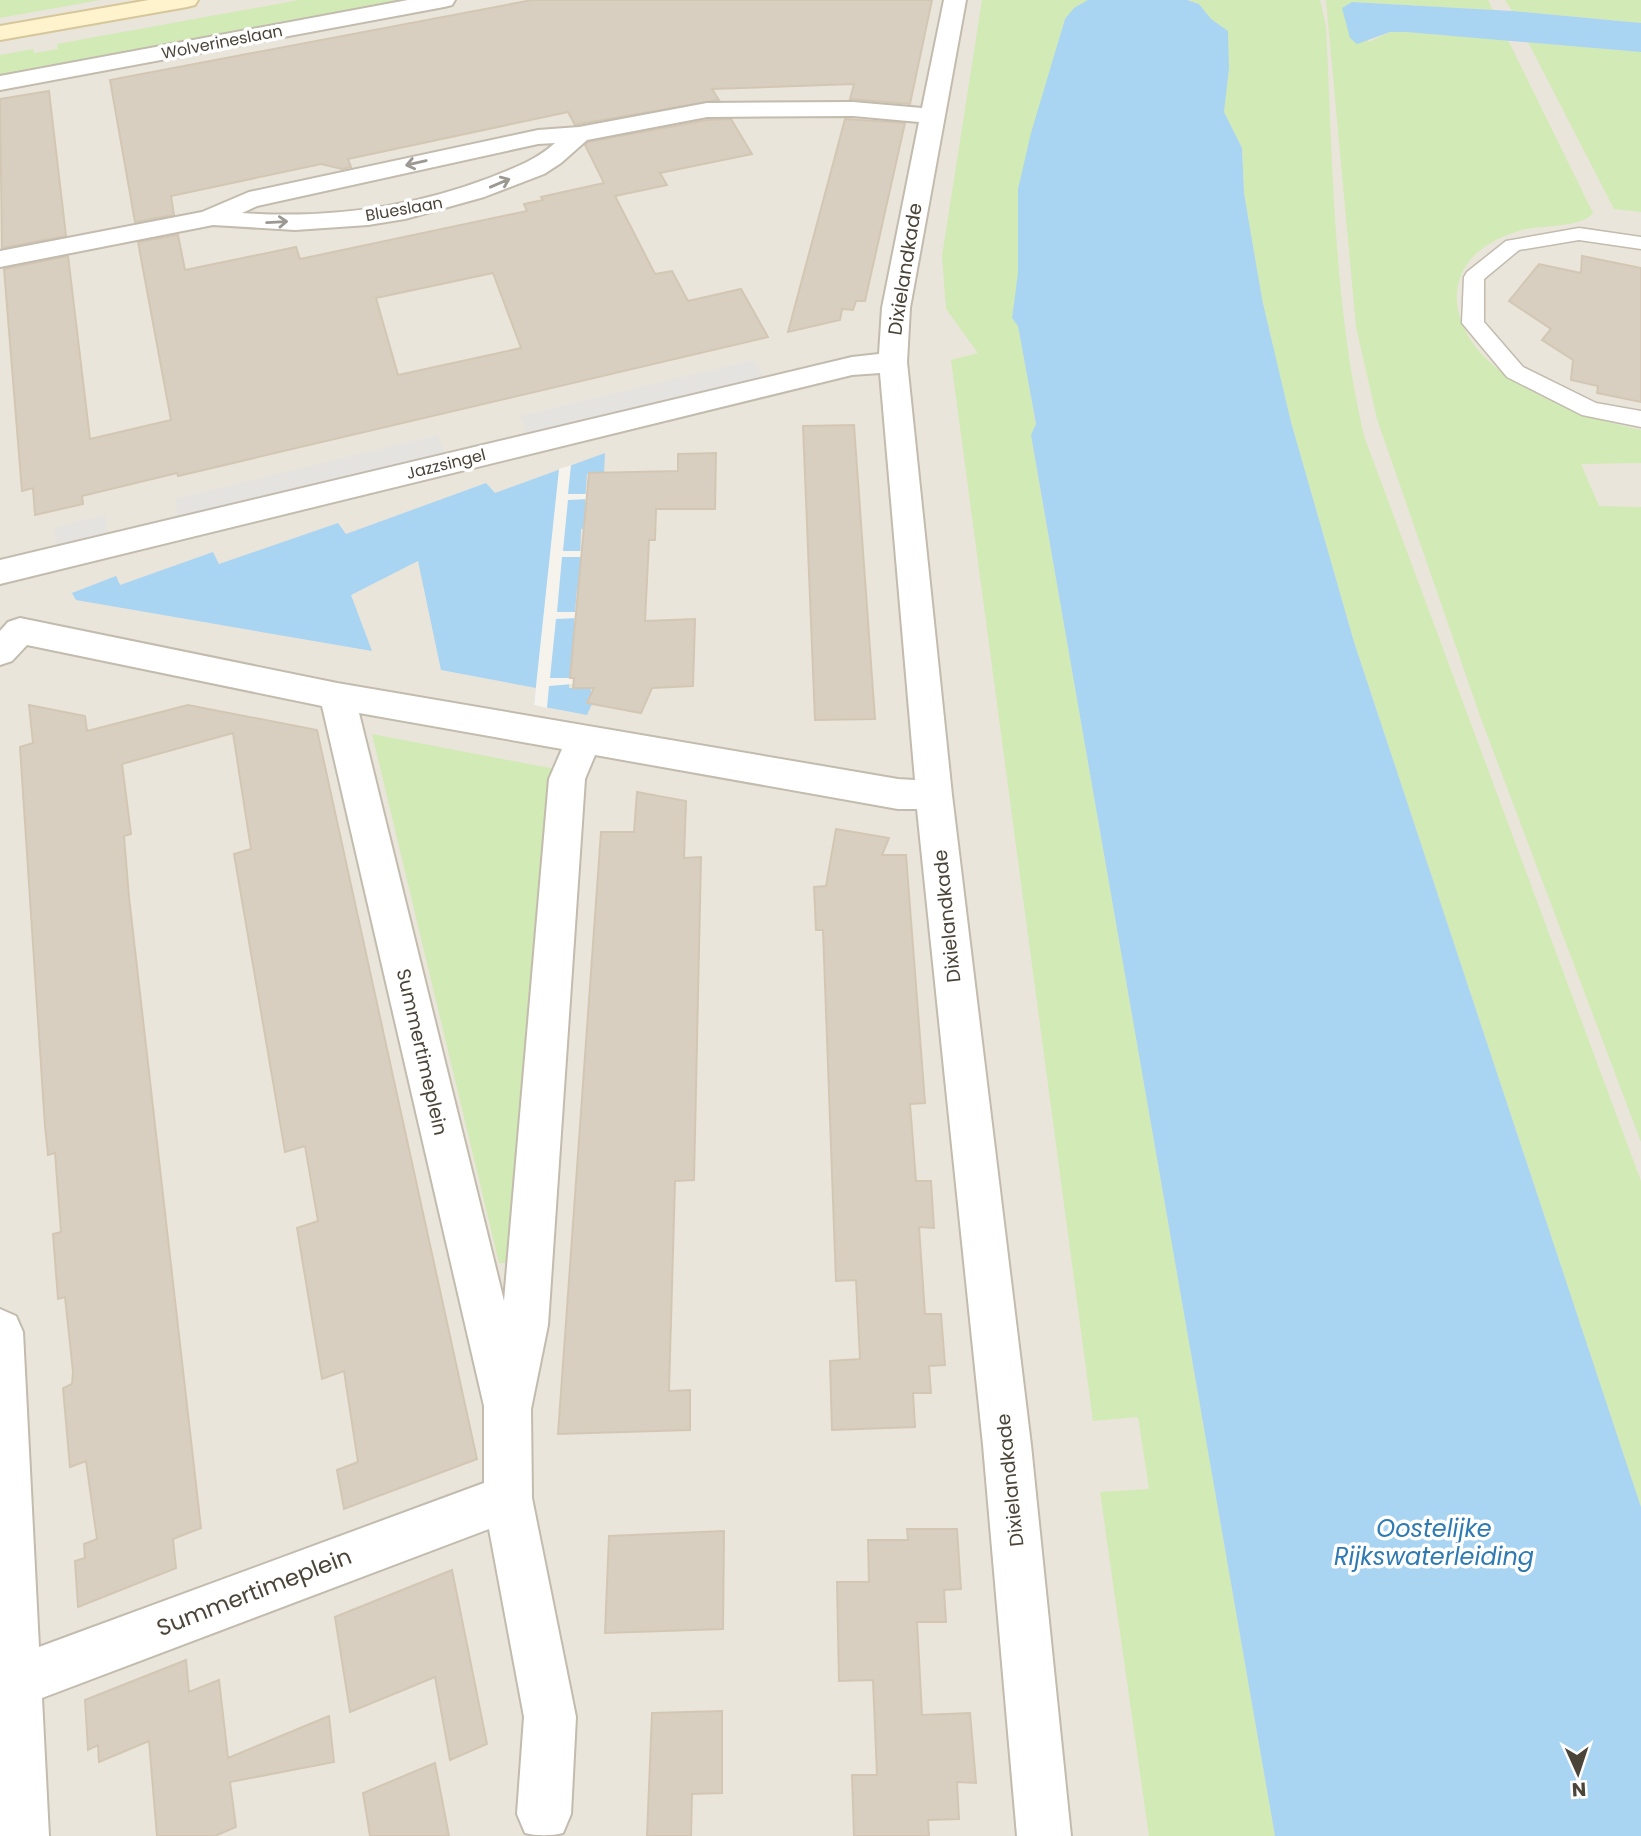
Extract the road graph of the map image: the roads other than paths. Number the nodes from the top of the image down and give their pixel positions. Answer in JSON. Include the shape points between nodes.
{"nodes":[{"id":1,"x":187,"y":0,"type":"edge"},
{"id":2,"x":444,"y":0,"type":"edge"},
{"id":3,"x":955,"y":0,"type":"edge"},
{"id":4,"x":0,"y":33,"type":"edge"},
{"id":5,"x":0,"y":83,"type":"edge"},
{"id":6,"x":932,"y":117,"type":"junction"},
{"id":7,"x":579,"y":134,"type":"junction"},
{"id":8,"x":209,"y":218,"type":"junction"},
{"id":9,"x":1641,"y":243,"type":"edge"},
{"id":10,"x":0,"y":258,"type":"edge"},
{"id":11,"x":893,"y":362,"type":"junction"},
{"id":12,"x":1641,"y":419,"type":"edge"},
{"id":13,"x":0,"y":572,"type":"edge"},
{"id":14,"x":10,"y":641,"type":"edge"},
{"id":15,"x":337,"y":696,"type":"junction"},
{"id":16,"x":584,"y":741,"type":"junction"},
{"id":17,"x":934,"y":795,"type":"junction"},
{"id":18,"x":0,"y":1332,"type":"edge"},
{"id":19,"x":507,"y":1409,"type":"junction"},
{"id":20,"x":508,"y":1497,"type":"junction"},
{"id":21,"x":7,"y":1685,"type":"edge"},
{"id":22,"x":544,"y":1814,"type":"dead end"},
{"id":23,"x":22,"y":1836,"type":"edge"},
{"id":24,"x":1044,"y":1836,"type":"edge"}],
"edges":[{"from":1,"to":4,"type":"street"},
{"from":2,"to":5,"type":"street","name":"Wolverineslaan"},
{"from":3,"to":6,"type":"street","name":"Dixielandkade"},
{"from":6,"to":7,"type":"street","name":"Blueslaan","via":[[853,109],[707,110]]},
{"from":6,"to":11,"type":"street","name":"Dixielandkade","via":[[896,308]]},
{"from":7,"to":8,"type":"street","name":"Blueslaan","one_way":true,"via":[[526,140],[249,200]]},
{"from":8,"to":7,"type":"street","name":"Blueslaan","one_way":true,"via":[[256,223],[416,211],[545,164]]},
{"from":8,"to":10,"type":"street","name":"Blueslaan"},
{"from":9,"to":12,"type":"lane","via":[[1579,234],[1513,245],[1474,277],[1473,323],[1515,372],[1590,410]]},
{"from":11,"to":13,"type":"street","name":"Jazzsingel","via":[[852,366]]},
{"from":11,"to":17,"type":"street","name":"Dixielandkade"},
{"from":14,"to":15,"type":"street"},
{"from":15,"to":16,"type":"street"},
{"from":15,"to":19,"type":"street","name":"Summertimeplein"},
{"from":16,"to":17,"type":"street","via":[[898,794]]},
{"from":16,"to":19,"type":"street","name":"Summertimeplein","via":[[567,779],[525,1325]]},
{"from":17,"to":24,"type":"street","name":"Dixielandkade","via":[[1007,1445]]},
{"from":18,"to":21,"type":"street"},
{"from":19,"to":20,"type":"street","name":"Summertimeplein"},
{"from":20,"to":21,"type":"street","name":"Summertimeplein"},
{"from":20,"to":22,"type":"street","name":"Summertimeplein","via":[[550,1717]]},
{"from":21,"to":23,"type":"street"}]}
